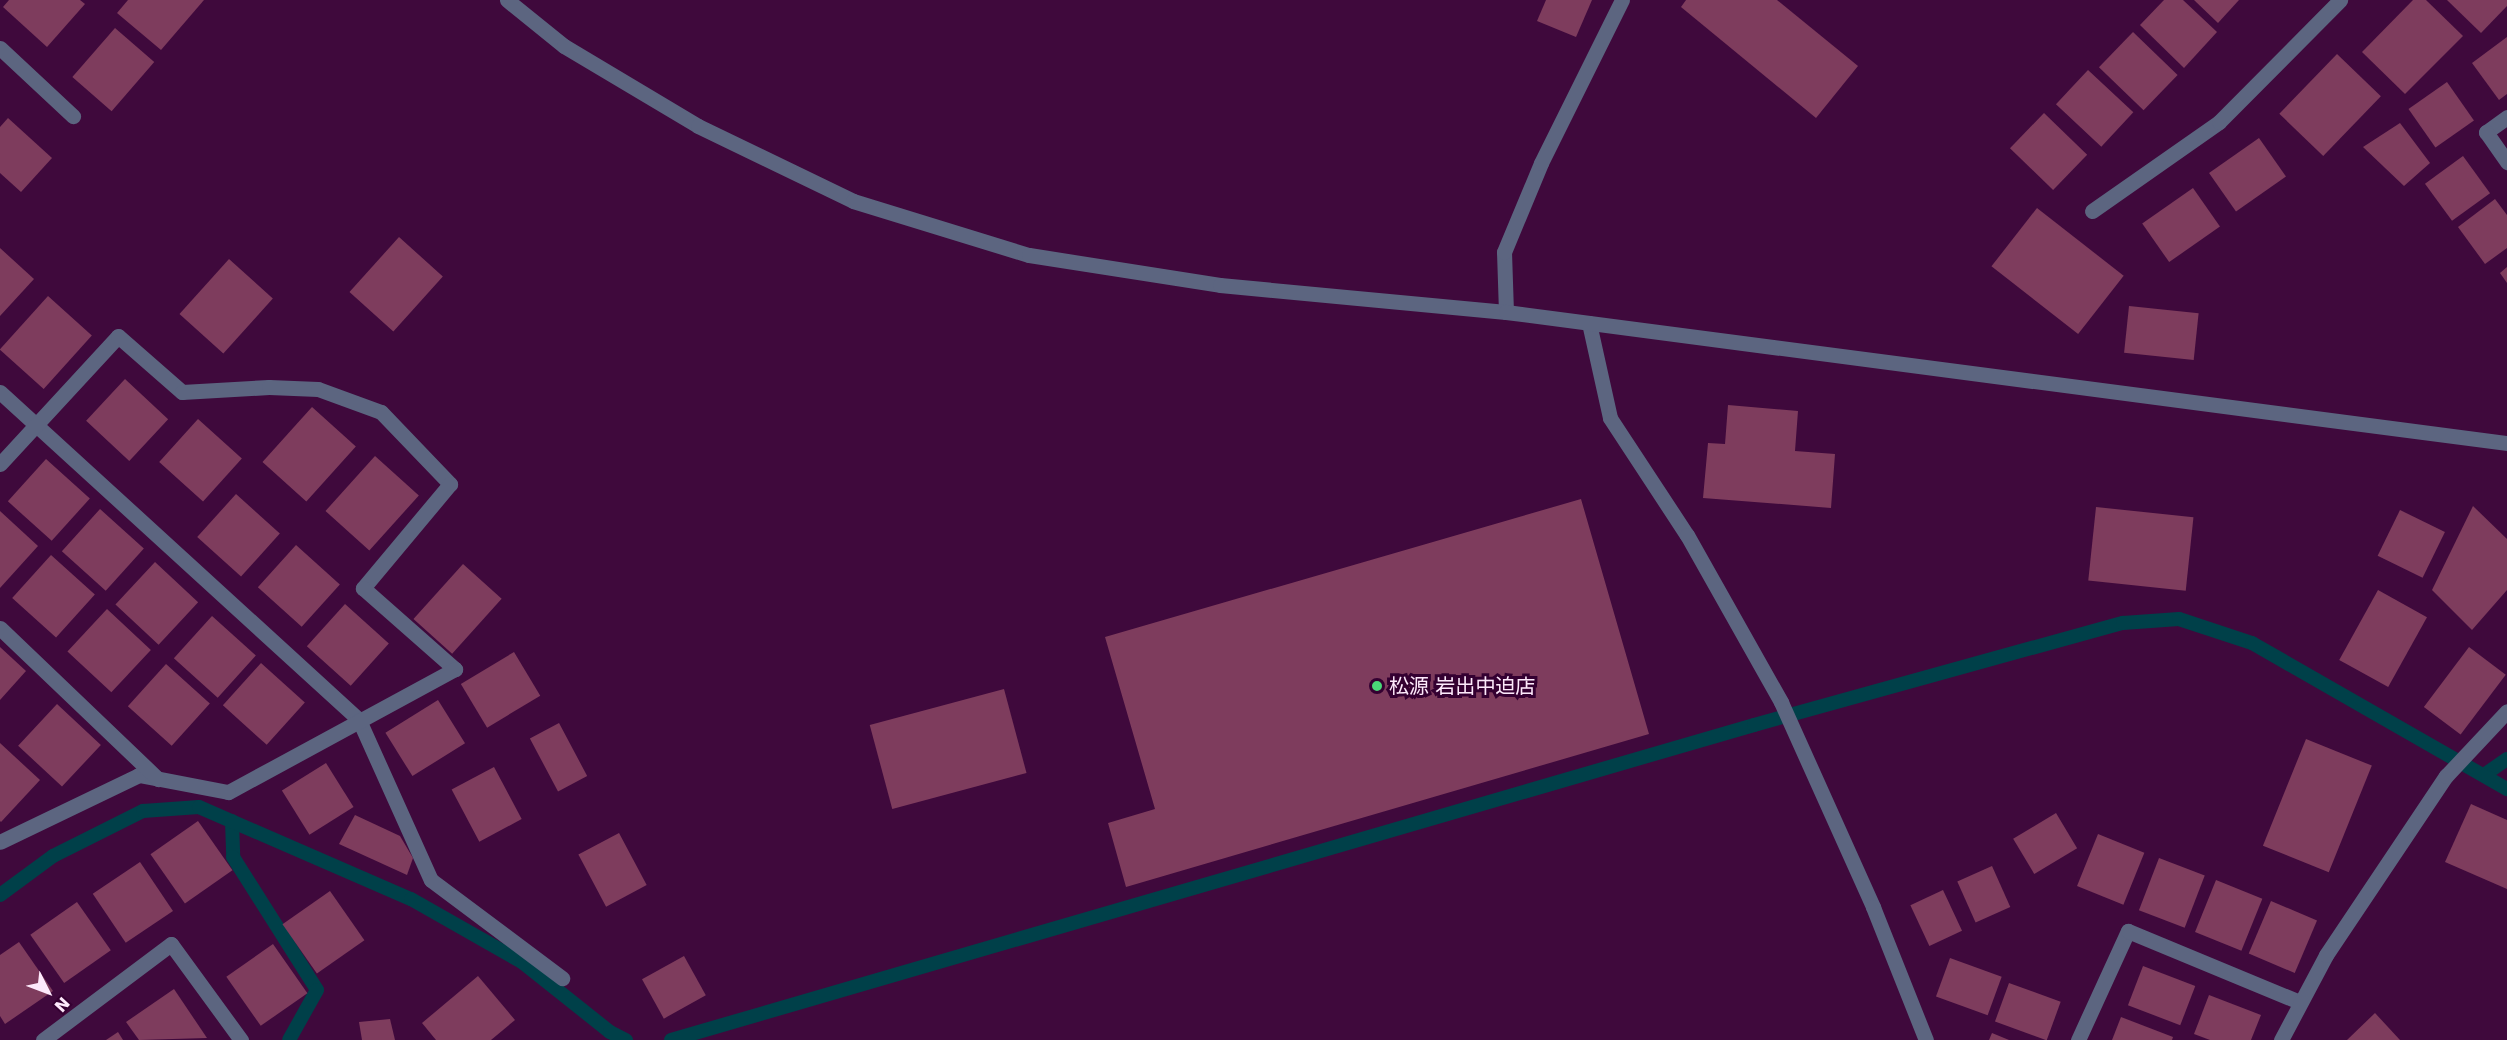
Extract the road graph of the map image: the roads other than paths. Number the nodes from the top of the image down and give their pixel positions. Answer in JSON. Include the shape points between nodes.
{"nodes":[{"id":1,"x":507,"y":0,"type":"edge"},
{"id":2,"x":1622,"y":0,"type":"edge"},
{"id":3,"x":2340,"y":0,"type":"edge"},
{"id":4,"x":0,"y":48,"type":"edge"},
{"id":5,"x":73,"y":116,"type":"dead end"},
{"id":6,"x":2507,"y":117,"type":"edge"},
{"id":7,"x":2507,"y":162,"type":"edge"},
{"id":8,"x":2092,"y":211,"type":"dead end"},
{"id":9,"x":1506,"y":312,"type":"junction"},
{"id":10,"x":1589,"y":323,"type":"junction"},
{"id":11,"x":0,"y":392,"type":"edge"},
{"id":12,"x":36,"y":425,"type":"junction"},
{"id":13,"x":2507,"y":443,"type":"edge"},
{"id":14,"x":0,"y":464,"type":"edge"},
{"id":15,"x":0,"y":628,"type":"edge"},
{"id":16,"x":2507,"y":711,"type":"edge"},
{"id":17,"x":359,"y":720,"type":"junction"},
{"id":18,"x":158,"y":779,"type":"junction"},
{"id":19,"x":0,"y":842,"type":"edge"},
{"id":20,"x":562,"y":978,"type":"dead end"},
{"id":21,"x":2299,"y":1002,"type":"junction"},
{"id":22,"x":43,"y":1040,"type":"edge"},
{"id":23,"x":241,"y":1040,"type":"edge"},
{"id":24,"x":1926,"y":1040,"type":"edge"},
{"id":25,"x":2078,"y":1040,"type":"edge"},
{"id":26,"x":2281,"y":1040,"type":"edge"}],
"edges":[{"from":1,"to":9,"type":"street","via":[[564,46],[698,126],[853,201],[1029,255],[1220,285]]},
{"from":2,"to":9,"type":"street","via":[[1541,163],[1504,252]]},
{"from":3,"to":8,"type":"street","via":[[2219,122]]},
{"from":4,"to":5,"type":"street"},
{"from":6,"to":7,"type":"street","via":[[2486,132]]},
{"from":9,"to":10,"type":"street"},
{"from":10,"to":13,"type":"street"},
{"from":10,"to":24,"type":"street","via":[[1610,418],[1688,535],[1781,702],[1873,908]]},
{"from":11,"to":12,"type":"street"},
{"from":12,"to":14,"type":"street"},
{"from":12,"to":17,"type":"street"},
{"from":12,"to":17,"type":"street","via":[[118,336],[182,392],[269,387],[318,389],[381,412],[450,484],[363,588],[455,669]]},
{"from":15,"to":18,"type":"street"},
{"from":16,"to":21,"type":"street","via":[[2446,776]]},
{"from":17,"to":18,"type":"street","via":[[228,792]]},
{"from":17,"to":20,"type":"street","via":[[432,880]]},
{"from":18,"to":19,"type":"street","via":[[139,775]]},
{"from":21,"to":25,"type":"street","via":[[2128,931]]},
{"from":21,"to":26,"type":"street"},
{"from":22,"to":23,"type":"street","via":[[171,944]]}]}
